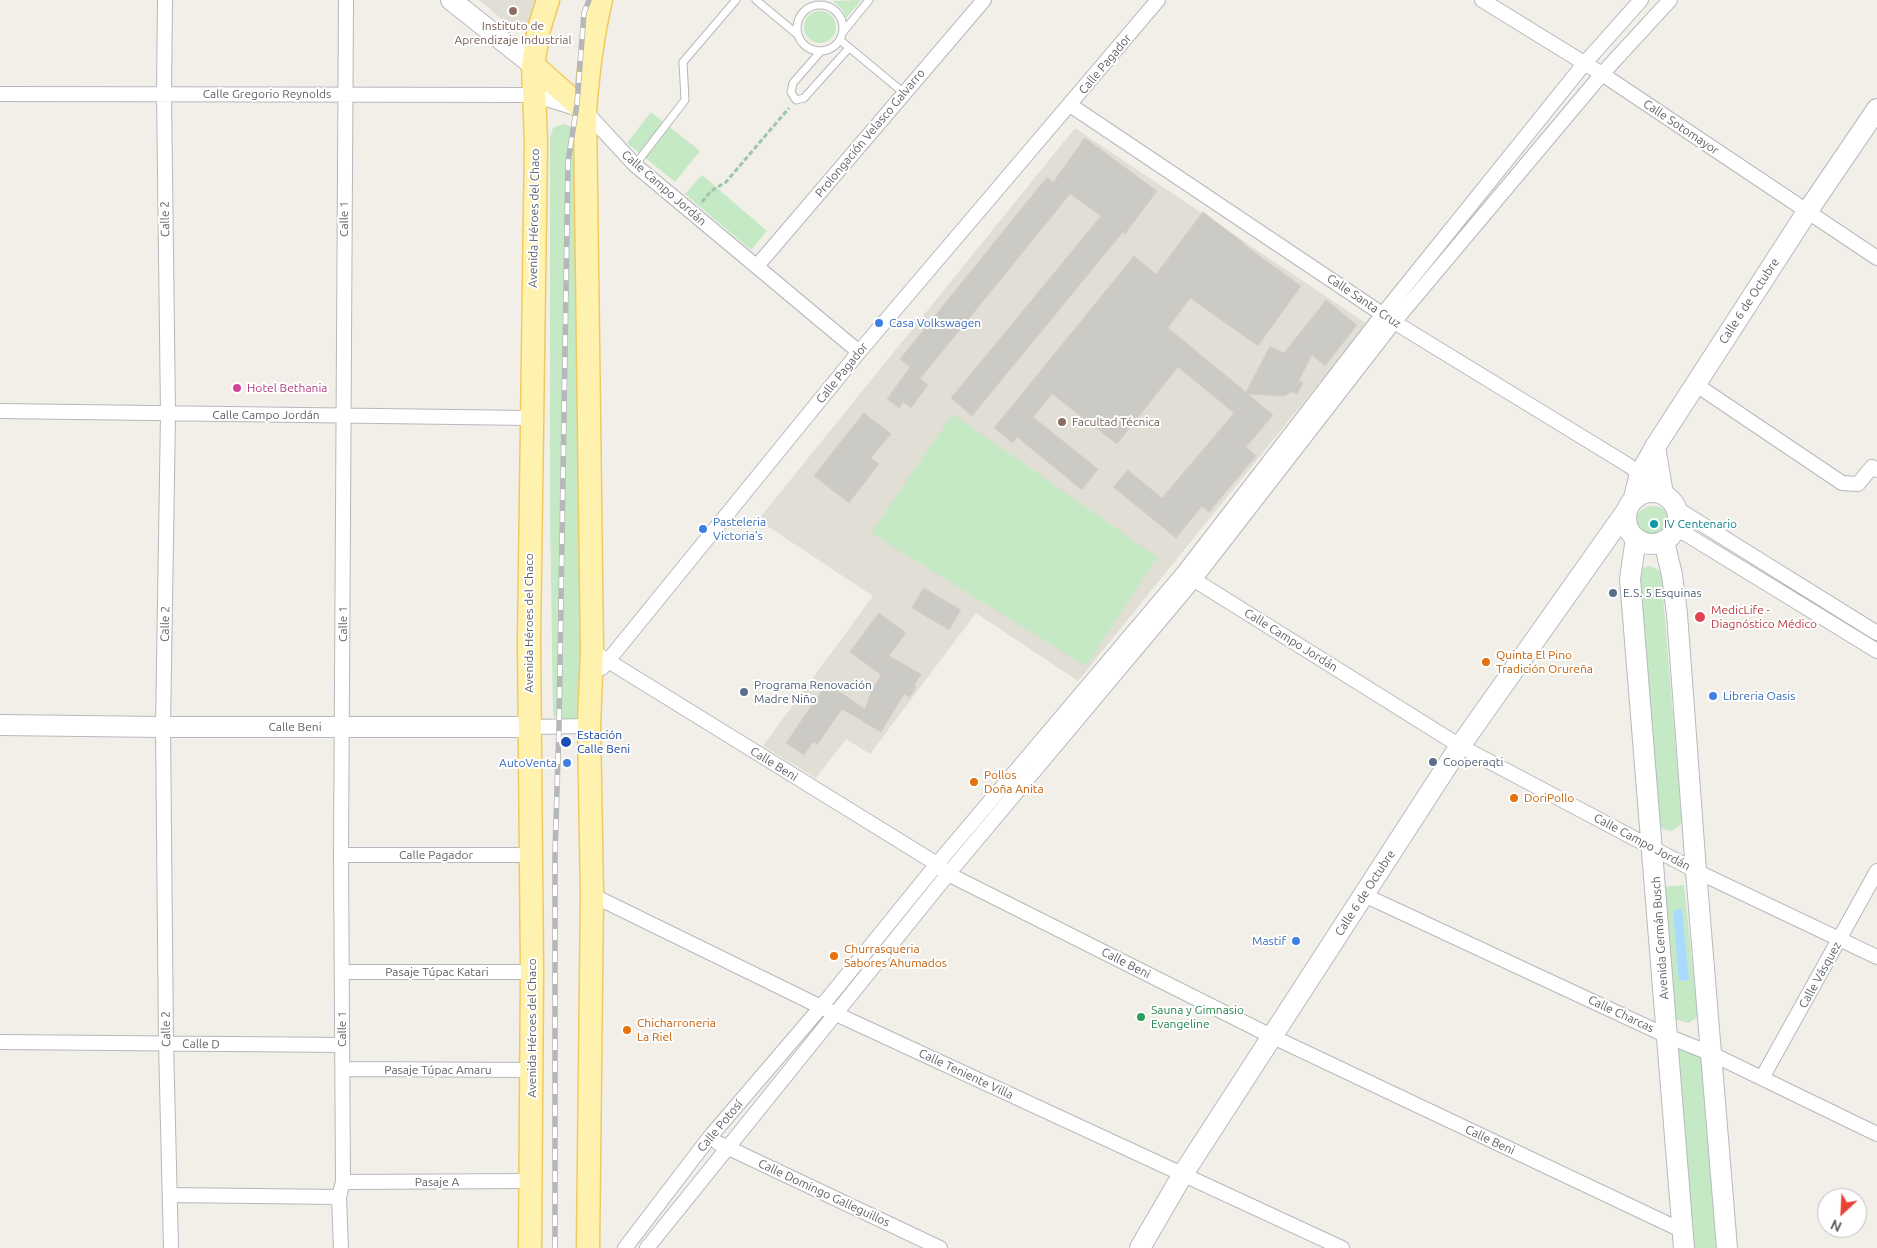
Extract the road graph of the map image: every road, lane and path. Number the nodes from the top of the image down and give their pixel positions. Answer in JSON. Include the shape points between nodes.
{"nodes":[{"id":1,"x":165,"y":0,"type":"edge"},
{"id":2,"x":346,"y":0,"type":"edge"},
{"id":3,"x":451,"y":0,"type":"edge"},
{"id":4,"x":548,"y":0,"type":"edge"},
{"id":5,"x":601,"y":0,"type":"edge"},
{"id":6,"x":736,"y":0,"type":"edge"},
{"id":7,"x":756,"y":0,"type":"edge"},
{"id":8,"x":814,"y":0,"type":"edge"},
{"id":9,"x":869,"y":0,"type":"edge"},
{"id":10,"x":984,"y":0,"type":"edge"},
{"id":11,"x":1158,"y":0,"type":"edge"},
{"id":12,"x":1482,"y":0,"type":"edge"},
{"id":13,"x":1641,"y":0,"type":"edge"},
{"id":14,"x":1670,"y":0,"type":"edge"},
{"id":15,"x":808,"y":8,"type":"junction"},
{"id":16,"x":798,"y":34,"type":"junction"},
{"id":17,"x":841,"y":36,"type":"junction"},
{"id":18,"x":849,"y":48,"type":"junction"},
{"id":19,"x":821,"y":51,"type":"junction"},
{"id":20,"x":1584,"y":64,"type":"junction"},
{"id":21,"x":533,"y":65,"type":"junction"},
{"id":22,"x":1602,"y":74,"type":"junction"},
{"id":23,"x":904,"y":93,"type":"junction"},
{"id":24,"x":0,"y":94,"type":"edge"},
{"id":25,"x":164,"y":94,"type":"junction"},
{"id":26,"x":344,"y":94,"type":"junction"},
{"id":27,"x":534,"y":95,"type":"junction"},
{"id":28,"x":796,"y":100,"type":"junction"},
{"id":29,"x":1070,"y":105,"type":"junction"},
{"id":30,"x":1877,"y":109,"type":"edge"},
{"id":31,"x":585,"y":111,"type":"junction"},
{"id":32,"x":635,"y":165,"type":"junction"},
{"id":33,"x":1808,"y":212,"type":"junction"},
{"id":34,"x":693,"y":214,"type":"junction"},
{"id":35,"x":1877,"y":258,"type":"edge"},
{"id":36,"x":757,"y":266,"type":"junction"},
{"id":37,"x":1388,"y":318,"type":"junction"},
{"id":38,"x":859,"y":352,"type":"junction"},
{"id":39,"x":1695,"y":384,"type":"junction"},
{"id":40,"x":0,"y":412,"type":"edge"},
{"id":41,"x":168,"y":414,"type":"junction"},
{"id":42,"x":344,"y":415,"type":"junction"},
{"id":43,"x":531,"y":418,"type":"junction"},
{"id":44,"x":1655,"y":447,"type":"junction"},
{"id":45,"x":1877,"y":470,"type":"edge"},
{"id":46,"x":1640,"y":474,"type":"junction"},
{"id":47,"x":1666,"y":498,"type":"junction"},
{"id":48,"x":1631,"y":504,"type":"junction"},
{"id":49,"x":1670,"y":535,"type":"junction"},
{"id":50,"x":1634,"y":536,"type":"junction"},
{"id":51,"x":1601,"y":545,"type":"junction"},
{"id":52,"x":1189,"y":576,"type":"junction"},
{"id":53,"x":1877,"y":633,"type":"edge"},
{"id":54,"x":1877,"y":651,"type":"edge"},
{"id":55,"x":600,"y":656,"type":"junction"},
{"id":56,"x":0,"y":726,"type":"edge"},
{"id":57,"x":589,"y":726,"type":"junction"},
{"id":58,"x":163,"y":727,"type":"junction"},
{"id":59,"x":342,"y":727,"type":"junction"},
{"id":60,"x":529,"y":727,"type":"junction"},
{"id":61,"x":1460,"y":746,"type":"junction"},
{"id":62,"x":1653,"y":848,"type":"junction"},
{"id":63,"x":530,"y":854,"type":"junction"},
{"id":64,"x":342,"y":855,"type":"junction"},
{"id":65,"x":937,"y":864,"type":"junction"},
{"id":66,"x":1696,"y":871,"type":"junction"},
{"id":67,"x":1877,"y":871,"type":"edge"},
{"id":68,"x":948,"y":874,"type":"junction"},
{"id":69,"x":1364,"y":894,"type":"junction"},
{"id":70,"x":592,"y":895,"type":"junction"},
{"id":71,"x":1840,"y":939,"type":"junction"},
{"id":72,"x":1877,"y":957,"type":"edge"},
{"id":73,"x":342,"y":972,"type":"junction"},
{"id":74,"x":532,"y":972,"type":"junction"},
{"id":75,"x":820,"y":1007,"type":"junction"},
{"id":76,"x":836,"y":1014,"type":"junction"},
{"id":77,"x":1271,"y":1036,"type":"junction"},
{"id":78,"x":1667,"y":1036,"type":"junction"},
{"id":79,"x":0,"y":1042,"type":"edge"},
{"id":80,"x":166,"y":1043,"type":"junction"},
{"id":81,"x":342,"y":1045,"type":"junction"},
{"id":82,"x":1712,"y":1054,"type":"junction"},
{"id":83,"x":343,"y":1069,"type":"junction"},
{"id":84,"x":532,"y":1070,"type":"junction"},
{"id":85,"x":1762,"y":1078,"type":"junction"},
{"id":86,"x":1877,"y":1134,"type":"edge"},
{"id":87,"x":709,"y":1138,"type":"junction"},
{"id":88,"x":726,"y":1147,"type":"junction"},
{"id":89,"x":1182,"y":1174,"type":"junction"},
{"id":90,"x":531,"y":1181,"type":"junction"},
{"id":91,"x":343,"y":1182,"type":"junction"},
{"id":92,"x":170,"y":1195,"type":"junction"},
{"id":93,"x":339,"y":1197,"type":"junction"},
{"id":94,"x":1684,"y":1240,"type":"edge"},
{"id":95,"x":171,"y":1248,"type":"edge"},
{"id":96,"x":341,"y":1248,"type":"edge"},
{"id":97,"x":530,"y":1248,"type":"edge"},
{"id":98,"x":588,"y":1248,"type":"edge"},
{"id":99,"x":625,"y":1248,"type":"edge"},
{"id":100,"x":647,"y":1248,"type":"edge"},
{"id":101,"x":940,"y":1248,"type":"edge"},
{"id":102,"x":1140,"y":1248,"type":"edge"},
{"id":103,"x":1342,"y":1248,"type":"edge"},
{"id":104,"x":1727,"y":1248,"type":"edge"}],
"edges":[{"from":1,"to":25,"type":"street","name":"Calle 2"},
{"from":2,"to":26,"type":"street","name":"Calle 1"},
{"from":3,"to":21,"type":"main road","name":"Calle Campo Jordán"},
{"from":4,"to":21,"type":"main road","name":"Avenida Héroes del Chaco"},
{"from":5,"to":31,"type":"main road","via":[[593,33]]},
{"from":6,"to":32,"type":"lane","via":[[683,62],[684,100]]},
{"from":7,"to":16,"type":"lane"},
{"from":8,"to":15,"type":"lane"},
{"from":9,"to":17,"type":"lane"},
{"from":10,"to":23,"type":"street","name":"Prolongación Velasco Galvarro"},
{"from":11,"to":29,"type":"street","name":"Calle Pagador"},
{"from":12,"to":20,"type":"street","name":"Calle Sotomayor"},
{"from":13,"to":20,"type":"street"},
{"from":14,"to":22,"type":"street"},
{"from":15,"to":16,"type":"lane","via":[[799,20]]},
{"from":15,"to":17,"type":"lane","via":[[823,6],[836,12],[843,25]]},
{"from":16,"to":19,"type":"lane","via":[[807,47]]},
{"from":17,"to":18,"type":"lane"},
{"from":17,"to":19,"type":"lane","via":[[829,50]]},
{"from":18,"to":23,"type":"lane"},
{"from":18,"to":28,"type":"lane","via":[[804,98]]},
{"from":19,"to":28,"type":"lane","via":[[793,83],[791,92]]},
{"from":20,"to":22,"type":"street","name":"Calle Sotomayor"},
{"from":20,"to":37,"type":"street"},
{"from":21,"to":27,"type":"main road","name":"Avenida Héroes del Chaco"},
{"from":21,"to":31,"type":"main road","name":"Calle Campo Jordán"},
{"from":22,"to":33,"type":"street","name":"Calle Sotomayor"},
{"from":22,"to":37,"type":"street"},
{"from":23,"to":36,"type":"street","name":"Prolongación Velasco Galvarro"},
{"from":24,"to":25,"type":"street","name":"Calle Gregorio Reynolds"},
{"from":25,"to":26,"type":"street","name":"Calle Gregorio Reynolds"},
{"from":25,"to":41,"type":"street","name":"Calle 2"},
{"from":26,"to":27,"type":"street","name":"Calle Gregorio Reynolds"},
{"from":26,"to":42,"type":"street","name":"Calle 1"},
{"from":27,"to":31,"type":"street","name":"Calle Gregorio Reynolds"},
{"from":27,"to":43,"type":"main road","name":"Avenida Héroes del Chaco"},
{"from":28,"to":34,"type":"path","via":[[726,182],[711,192]]},
{"from":29,"to":37,"type":"street","name":"Calle Santa Cruz"},
{"from":29,"to":38,"type":"street","name":"Calle Pagador"},
{"from":30,"to":33,"type":"main road","name":"Calle 6 de Octubre"},
{"from":31,"to":32,"type":"street","name":"Calle Campo Jordán"},
{"from":31,"to":55,"type":"main road"},
{"from":32,"to":34,"type":"street","name":"Calle Campo Jordán"},
{"from":33,"to":35,"type":"street","name":"Calle Sotomayor"},
{"from":33,"to":39,"type":"main road","name":"Calle 6 de Octubre"},
{"from":34,"to":36,"type":"street","name":"Calle Campo Jordán"},
{"from":36,"to":38,"type":"street","name":"Calle Campo Jordán"},
{"from":37,"to":46,"type":"street","name":"Calle Santa Cruz"},
{"from":37,"to":52,"type":"street"},
{"from":38,"to":55,"type":"street","name":"Calle Pagador"},
{"from":39,"to":44,"type":"main road","name":"Calle 6 de Octubre"},
{"from":39,"to":45,"type":"street","via":[[1842,484],[1858,484],[1872,467]]},
{"from":40,"to":41,"type":"street","name":"Calle Campo Jordán"},
{"from":41,"to":42,"type":"street","name":"Calle Campo Jordán"},
{"from":41,"to":58,"type":"street","name":"Calle 2"},
{"from":42,"to":43,"type":"street","name":"Calle Campo Jordán"},
{"from":42,"to":59,"type":"street","name":"Calle 1"},
{"from":43,"to":60,"type":"main road","name":"Avenida Héroes del Chaco"},
{"from":44,"to":46,"type":"main road","name":"Calle 6 de Octubre"},
{"from":44,"to":47,"type":"main road"},
{"from":46,"to":47,"type":"street","name":"Calle Santa Cruz"},
{"from":46,"to":48,"type":"main road","name":"Calle 6 de Octubre"},
{"from":47,"to":48,"type":"main road","via":[[1646,492]]},
{"from":47,"to":49,"type":"main road","via":[[1678,518]]},
{"from":47,"to":53,"type":"street","name":"Calle Santa Cruz"},
{"from":48,"to":50,"type":"main road","via":[[1627,527]]},
{"from":48,"to":51,"type":"main road","name":"Calle 6 de Octubre"},
{"from":49,"to":50,"type":"main road","via":[[1650,544]]},
{"from":49,"to":54,"type":"street"},
{"from":49,"to":66,"type":"main road"},
{"from":50,"to":51,"type":"main road"},
{"from":50,"to":62,"type":"main road","name":"Avenida Germán Busch","via":[[1630,579]]},
{"from":51,"to":61,"type":"main road","name":"Calle 6 de Octubre"},
{"from":52,"to":61,"type":"street","name":"Calle Campo Jordán"},
{"from":52,"to":65,"type":"street","name":"Calle Potosí"},
{"from":52,"to":68,"type":"street"},
{"from":55,"to":57,"type":"main road","via":[[590,682]]},
{"from":55,"to":65,"type":"street","name":"Calle Beni"},
{"from":56,"to":58,"type":"main road","name":"Calle Beni"},
{"from":57,"to":60,"type":"street","name":"Calle Beni"},
{"from":57,"to":70,"type":"main road"},
{"from":58,"to":59,"type":"main road","name":"Calle Beni"},
{"from":58,"to":80,"type":"street","name":"Calle 2"},
{"from":59,"to":60,"type":"main road","name":"Calle Beni"},
{"from":59,"to":64,"type":"street","name":"Calle 1"},
{"from":60,"to":63,"type":"main road","name":"Avenida Héroes del Chaco"},
{"from":61,"to":62,"type":"street","name":"Calle Campo Jordán"},
{"from":61,"to":69,"type":"main road","name":"Calle 6 de Octubre"},
{"from":62,"to":66,"type":"street","name":"Calle Campo Jordán"},
{"from":62,"to":78,"type":"main road","name":"Avenida Germán Busch"},
{"from":63,"to":64,"type":"street","name":"Calle Pagador"},
{"from":63,"to":74,"type":"main road","name":"Avenida Héroes del Chaco"},
{"from":64,"to":73,"type":"street","name":"Calle 1"},
{"from":65,"to":68,"type":"street","name":"Calle Beni"},
{"from":65,"to":75,"type":"street","name":"Calle Potosí"},
{"from":66,"to":71,"type":"street","name":"Calle Campo Jordán"},
{"from":66,"to":82,"type":"main road"},
{"from":67,"to":71,"type":"street","name":"Calle Vásquez"},
{"from":68,"to":76,"type":"street"},
{"from":68,"to":77,"type":"street","name":"Calle Beni"},
{"from":69,"to":77,"type":"main road","name":"Calle 6 de Octubre"},
{"from":69,"to":78,"type":"street","name":"Calle Charcas"},
{"from":70,"to":75,"type":"street","name":"Calle Teniente Villa"},
{"from":70,"to":98,"type":"main road"},
{"from":71,"to":72,"type":"street","name":"Calle Campo Jordán"},
{"from":71,"to":85,"type":"street","name":"Calle Vásquez"},
{"from":73,"to":74,"type":"street","name":"Pasaje Túpac Katari"},
{"from":73,"to":81,"type":"street","name":"Calle 1"},
{"from":74,"to":84,"type":"main road","name":"Avenida Héroes del Chaco"},
{"from":75,"to":76,"type":"street","name":"Calle Teniente Villa"},
{"from":75,"to":87,"type":"street","name":"Calle Potosí"},
{"from":76,"to":88,"type":"street"},
{"from":76,"to":89,"type":"street","name":"Calle Teniente Villa"},
{"from":77,"to":89,"type":"main road","name":"Calle 6 de Octubre"},
{"from":77,"to":94,"type":"street","name":"Calle Beni"},
{"from":78,"to":82,"type":"street","name":"Calle Charcas"},
{"from":78,"to":94,"type":"main road","name":"Avenida Germán Busch"},
{"from":79,"to":80,"type":"street","name":"Calle D"},
{"from":80,"to":81,"type":"street","name":"Calle D"},
{"from":80,"to":92,"type":"street","name":"Calle 2"},
{"from":81,"to":83,"type":"street","name":"Calle 1"},
{"from":82,"to":85,"type":"street","name":"Calle Charcas"},
{"from":82,"to":104,"type":"main road"},
{"from":83,"to":84,"type":"street","name":"Pasaje Túpac Amaru"},
{"from":83,"to":91,"type":"street","name":"Calle 1"},
{"from":84,"to":90,"type":"main road","name":"Avenida Héroes del Chaco"},
{"from":85,"to":86,"type":"street","name":"Calle Charcas"},
{"from":87,"to":88,"type":"street","name":"Calle Domingo Galleguillos"},
{"from":87,"to":99,"type":"street","name":"Calle Potosí"},
{"from":88,"to":100,"type":"street"},
{"from":88,"to":101,"type":"street","name":"Calle Domingo Galleguillos"},
{"from":89,"to":102,"type":"main road","name":"Calle 6 de Octubre"},
{"from":89,"to":103,"type":"street","name":"Calle Teniente Villa"},
{"from":90,"to":91,"type":"street","name":"Pasaje A"},
{"from":90,"to":97,"type":"main road","name":"Avenida Héroes del Chaco"},
{"from":91,"to":93,"type":"street","name":"Calle 1"},
{"from":92,"to":93,"type":"street"},
{"from":92,"to":95,"type":"street","name":"Calle 2"},
{"from":93,"to":96,"type":"street","name":"Calle 1"}]}
